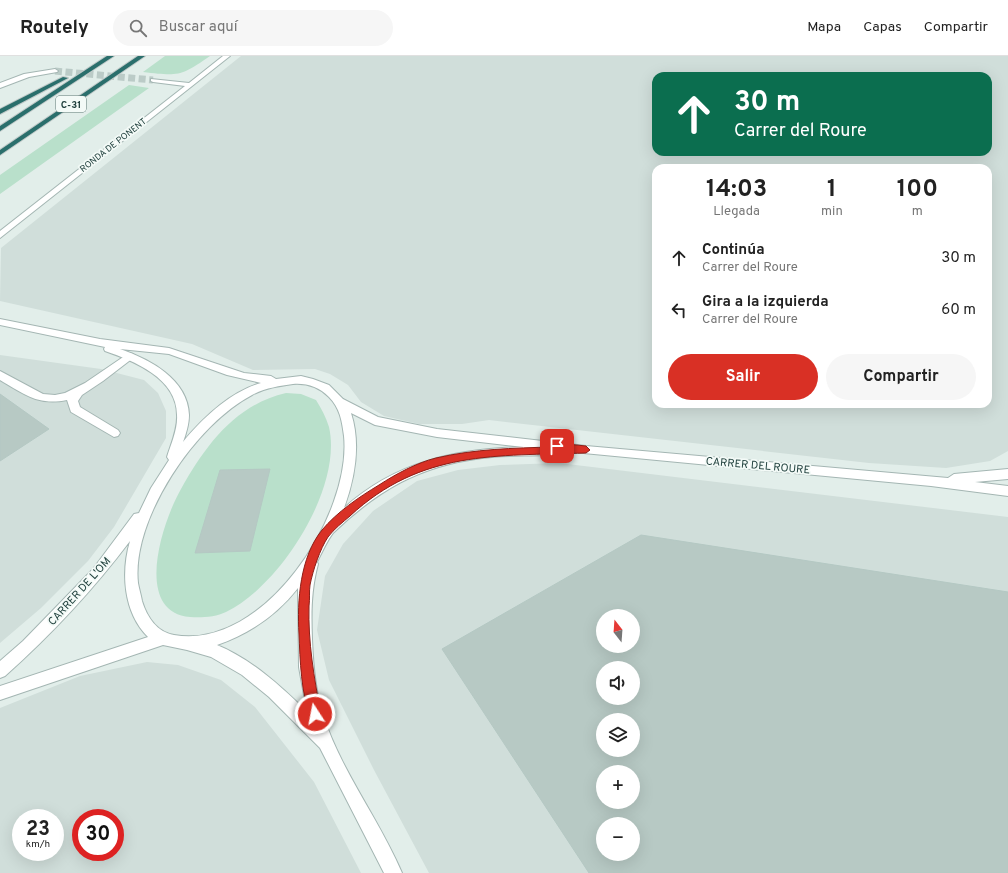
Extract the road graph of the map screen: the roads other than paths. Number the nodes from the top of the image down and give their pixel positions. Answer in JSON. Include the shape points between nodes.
{"nodes":[{"id":1,"x":110,"y":56,"type":"edge"},
{"id":2,"x":142,"y":56,"type":"edge"},
{"id":3,"x":227,"y":56,"type":"edge"},
{"id":4,"x":55,"y":70,"type":"tunnel mouth"},
{"id":5,"x":152,"y":80,"type":"tunnel mouth"},
{"id":6,"x":190,"y":85,"type":"junction"},
{"id":7,"x":0,"y":86,"type":"edge"},
{"id":8,"x":0,"y":112,"type":"edge"},
{"id":9,"x":0,"y":129,"type":"edge"},
{"id":10,"x":0,"y":153,"type":"edge"},
{"id":11,"x":0,"y":235,"type":"edge"},
{"id":12,"x":0,"y":322,"type":"edge"},
{"id":13,"x":73,"y":338,"type":"junction"},
{"id":14,"x":129,"y":356,"type":"junction"},
{"id":15,"x":0,"y":375,"type":"edge"},
{"id":16,"x":284,"y":381,"type":"junction"},
{"id":17,"x":77,"y":393,"type":"junction"},
{"id":18,"x":340,"y":402,"type":"junction"},
{"id":19,"x":114,"y":433,"type":"dead end"},
{"id":20,"x":586,"y":450,"type":"junction"},
{"id":21,"x":167,"y":472,"type":"junction"},
{"id":22,"x":1008,"y":474,"type":"edge"},
{"id":23,"x":931,"y":481,"type":"junction"},
{"id":24,"x":1008,"y":491,"type":"edge"},
{"id":25,"x":149,"y":504,"type":"junction"},
{"id":26,"x":325,"y":533,"type":"junction"},
{"id":27,"x":316,"y":551,"type":"junction"},
{"id":28,"x":162,"y":639,"type":"junction"},
{"id":29,"x":184,"y":643,"type":"junction"},
{"id":30,"x":0,"y":671,"type":"edge"},
{"id":31,"x":0,"y":693,"type":"edge"},
{"id":32,"x":328,"y":747,"type":"junction"},
{"id":33,"x":393,"y":873,"type":"edge"}],
"edges":[{"from":1,"to":8,"type":"highway"},
{"from":1,"to":9,"type":"highway","number":"C-31"},
{"from":2,"to":10,"type":"highway","number":"C-31"},
{"from":3,"to":6,"type":"street","name":"RONDA DE PONENT"},
{"from":4,"to":7,"type":"street","via":[[18,76]]},
{"from":5,"to":6,"type":"street"},
{"from":6,"to":11,"type":"street","name":"RONDA DE PONENT"},
{"from":12,"to":13,"type":"street"},
{"from":13,"to":14,"type":"street"},
{"from":13,"to":16,"type":"street","via":[[168,350],[195,358],[229,374]]},
{"from":14,"to":17,"type":"street"},
{"from":14,"to":21,"type":"street","via":[[147,364],[167,379],[178,397],[183,413],[181,431]]},
{"from":15,"to":17,"type":"street","via":[[42,398],[59,399]]},
{"from":16,"to":18,"type":"street","via":[[315,382],[328,388]]},
{"from":16,"to":21,"type":"street","via":[[261,386],[225,407],[184,448]]},
{"from":17,"to":19,"type":"street","via":[[72,401],[76,409]]},
{"from":18,"to":20,"type":"street","name":"CARRER DEL ROURE","via":[[375,421],[409,429]]},
{"from":18,"to":26,"type":"street","via":[[350,432],[350,456],[346,485]]},
{"from":20,"to":23,"type":"street","name":"CARRER DEL ROURE"},
{"from":20,"to":26,"type":"street","name":"CARRER DEL ROURE","via":[[483,453],[435,462],[398,477],[360,501]]},
{"from":21,"to":25,"type":"street"},
{"from":22,"to":23,"type":"street","name":"CARRER DEL ROURE"},
{"from":23,"to":24,"type":"street","name":"CARRER DEL ROURE"},
{"from":25,"to":28,"type":"street","via":[[134,543],[131,583],[135,603],[144,625]]},
{"from":25,"to":30,"type":"street","name":"CARRER DE L'OM","via":[[98,573],[28,646]]},
{"from":26,"to":27,"type":"street"},
{"from":27,"to":29,"type":"street","via":[[274,604],[251,622],[226,636],[204,642]]},
{"from":27,"to":32,"type":"street","via":[[305,585],[306,660],[315,714]]},
{"from":28,"to":29,"type":"street"},
{"from":28,"to":31,"type":"street"},
{"from":29,"to":32,"type":"street","via":[[217,653],[250,671],[288,703]]},
{"from":32,"to":33,"type":"street"}]}
